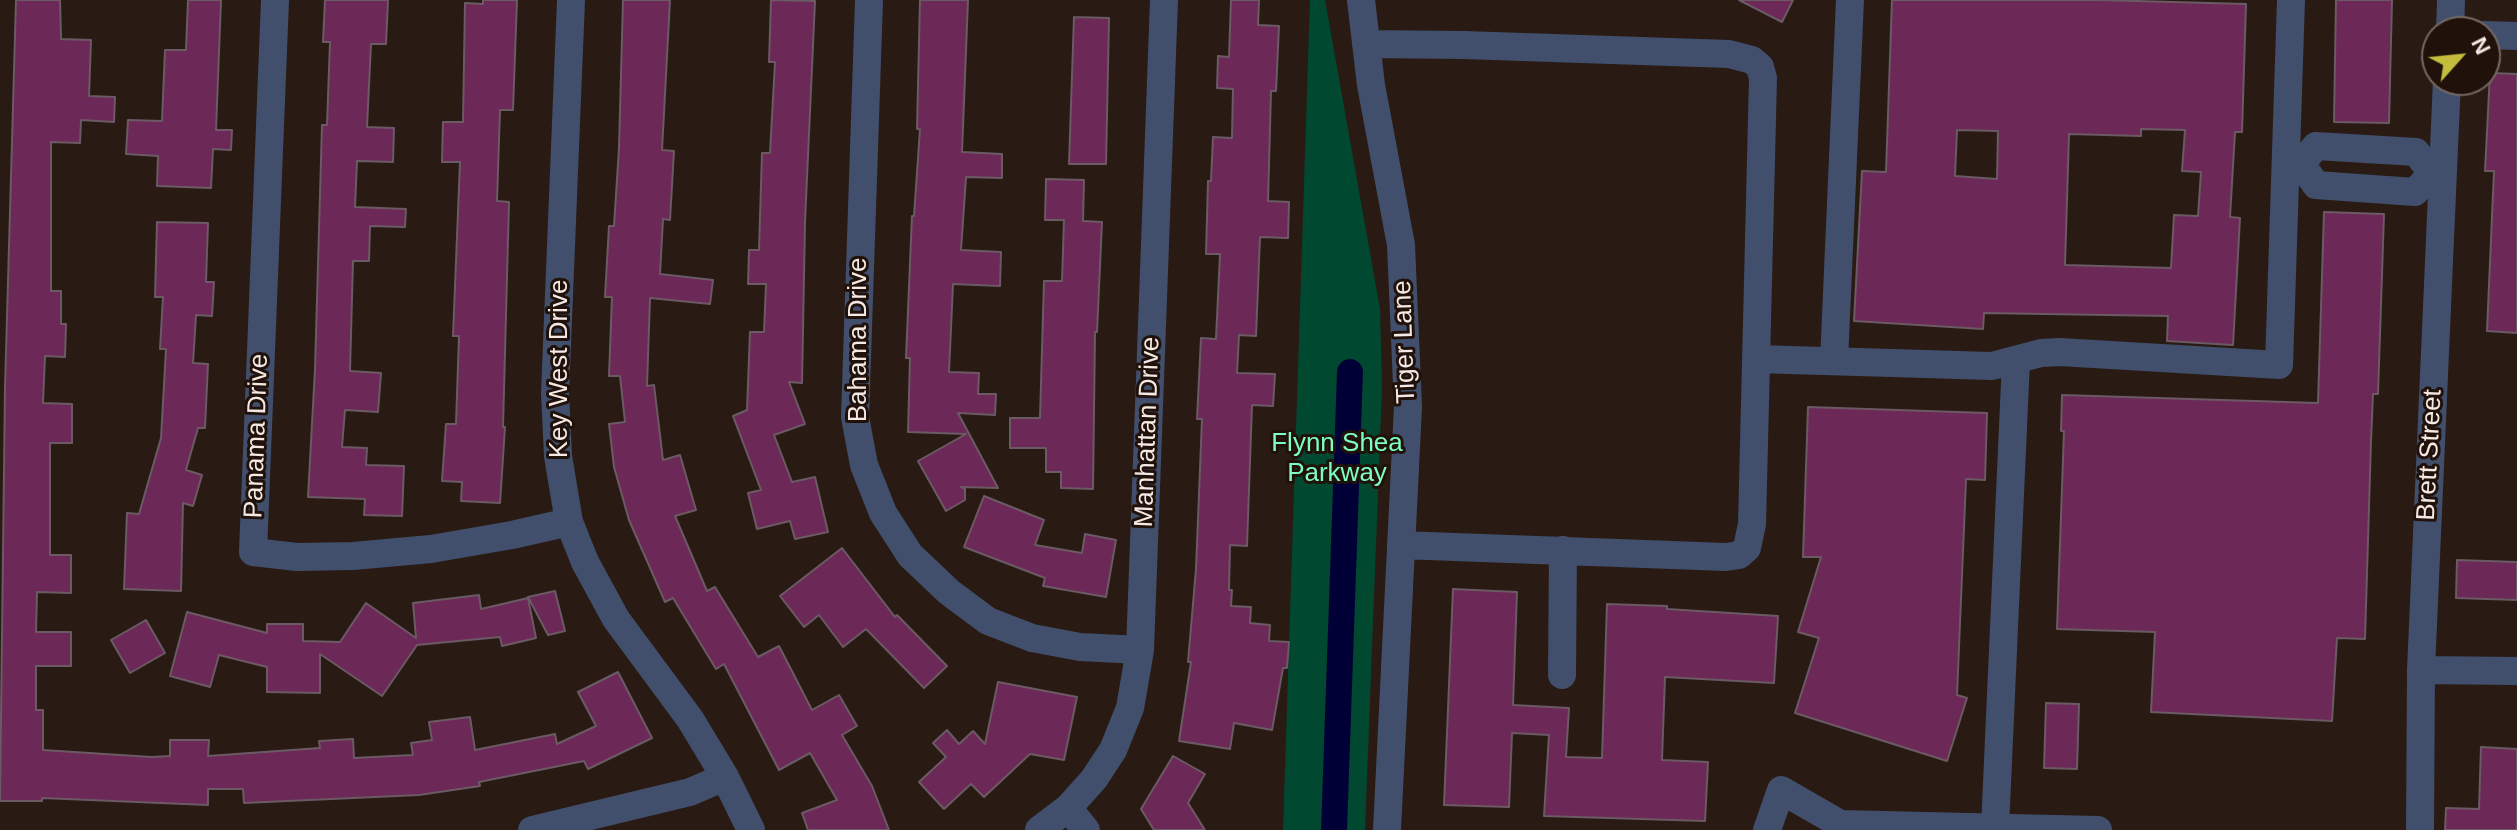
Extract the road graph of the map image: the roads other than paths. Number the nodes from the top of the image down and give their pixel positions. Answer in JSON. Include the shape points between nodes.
{"nodes":[{"id":1,"x":275,"y":0,"type":"edge"},
{"id":2,"x":571,"y":0,"type":"edge"},
{"id":3,"x":869,"y":0,"type":"edge"},
{"id":4,"x":1164,"y":0,"type":"edge"},
{"id":5,"x":1361,"y":0,"type":"edge"},
{"id":6,"x":1850,"y":0,"type":"edge"},
{"id":7,"x":2291,"y":0,"type":"edge"},
{"id":8,"x":1366,"y":44,"type":"junction"},
{"id":9,"x":2445,"y":96,"type":"edge"},
{"id":10,"x":2293,"y":164,"type":"junction"},
{"id":11,"x":2437,"y":173,"type":"junction"},
{"id":12,"x":1757,"y":359,"type":"junction"},
{"id":13,"x":2016,"y":360,"type":"junction"},
{"id":14,"x":1834,"y":361,"type":"junction"},
{"id":15,"x":569,"y":522,"type":"junction"},
{"id":16,"x":1401,"y":545,"type":"junction"},
{"id":17,"x":1563,"y":550,"type":"junction"},
{"id":18,"x":1140,"y":650,"type":"junction"},
{"id":19,"x":2421,"y":670,"type":"junction"},
{"id":20,"x":2517,"y":671,"type":"edge"},
{"id":21,"x":1562,"y":675,"type":"dead end"},
{"id":22,"x":725,"y":777,"type":"junction"},
{"id":23,"x":1077,"y":819,"type":"edge"},
{"id":24,"x":2006,"y":829,"type":"edge"},
{"id":25,"x":532,"y":830,"type":"edge"},
{"id":26,"x":751,"y":830,"type":"edge"},
{"id":27,"x":1039,"y":830,"type":"edge"},
{"id":28,"x":1387,"y":830,"type":"edge"},
{"id":29,"x":1767,"y":830,"type":"edge"},
{"id":30,"x":2098,"y":830,"type":"edge"},
{"id":31,"x":2420,"y":830,"type":"edge"}],
"edges":[{"from":1,"to":15,"type":"street","name":"Panama Drive","via":[[253,552],[297,557],[415,551]]},
{"from":2,"to":15,"type":"street","name":"Key West Drive","via":[[555,393]]},
{"from":3,"to":18,"type":"street","name":"Bahama Drive","via":[[855,417],[864,465],[883,513],[910,555],[988,621],[1032,638]]},
{"from":4,"to":18,"type":"street","name":"Manhattan Drive"},
{"from":5,"to":8,"type":"street","name":"Tiger Lane"},
{"from":6,"to":14,"type":"street"},
{"from":7,"to":10,"type":"street"},
{"from":8,"to":12,"type":"street","via":[[1729,54],[1752,60],[1763,78]]},
{"from":8,"to":16,"type":"street","name":"Tiger Lane","via":[[1401,245],[1408,407]]},
{"from":9,"to":11,"type":"street","name":"Brett Street"},
{"from":10,"to":11,"type":"street","via":[[2316,146],[2416,152]]},
{"from":10,"to":11,"type":"street","via":[[2316,185],[2415,192]]},
{"from":10,"to":13,"type":"street","via":[[2279,365],[2060,352]]},
{"from":11,"to":19,"type":"street","name":"Brett Street"},
{"from":12,"to":14,"type":"street"},
{"from":12,"to":17,"type":"street","via":[[1747,548],[1726,557]]},
{"from":13,"to":14,"type":"street","via":[[1992,366]]},
{"from":13,"to":24,"type":"street"},
{"from":15,"to":22,"type":"street","name":"Key West Drive","via":[[616,619],[690,719]]},
{"from":16,"to":17,"type":"street"},
{"from":16,"to":28,"type":"street","name":"Tiger Lane"},
{"from":17,"to":21,"type":"street"},
{"from":18,"to":23,"type":"street","name":"Manhattan Drive","via":[[1130,708]]},
{"from":19,"to":20,"type":"street"},
{"from":19,"to":31,"type":"street","name":"Brett Street"},
{"from":22,"to":25,"type":"street","via":[[690,792]]},
{"from":22,"to":26,"type":"street","name":"Key West Drive"},
{"from":23,"to":27,"type":"street","name":"Manhattan Drive"},
{"from":24,"to":29,"type":"street","via":[[1840,824],[1781,790]]},
{"from":24,"to":30,"type":"street"}]}
